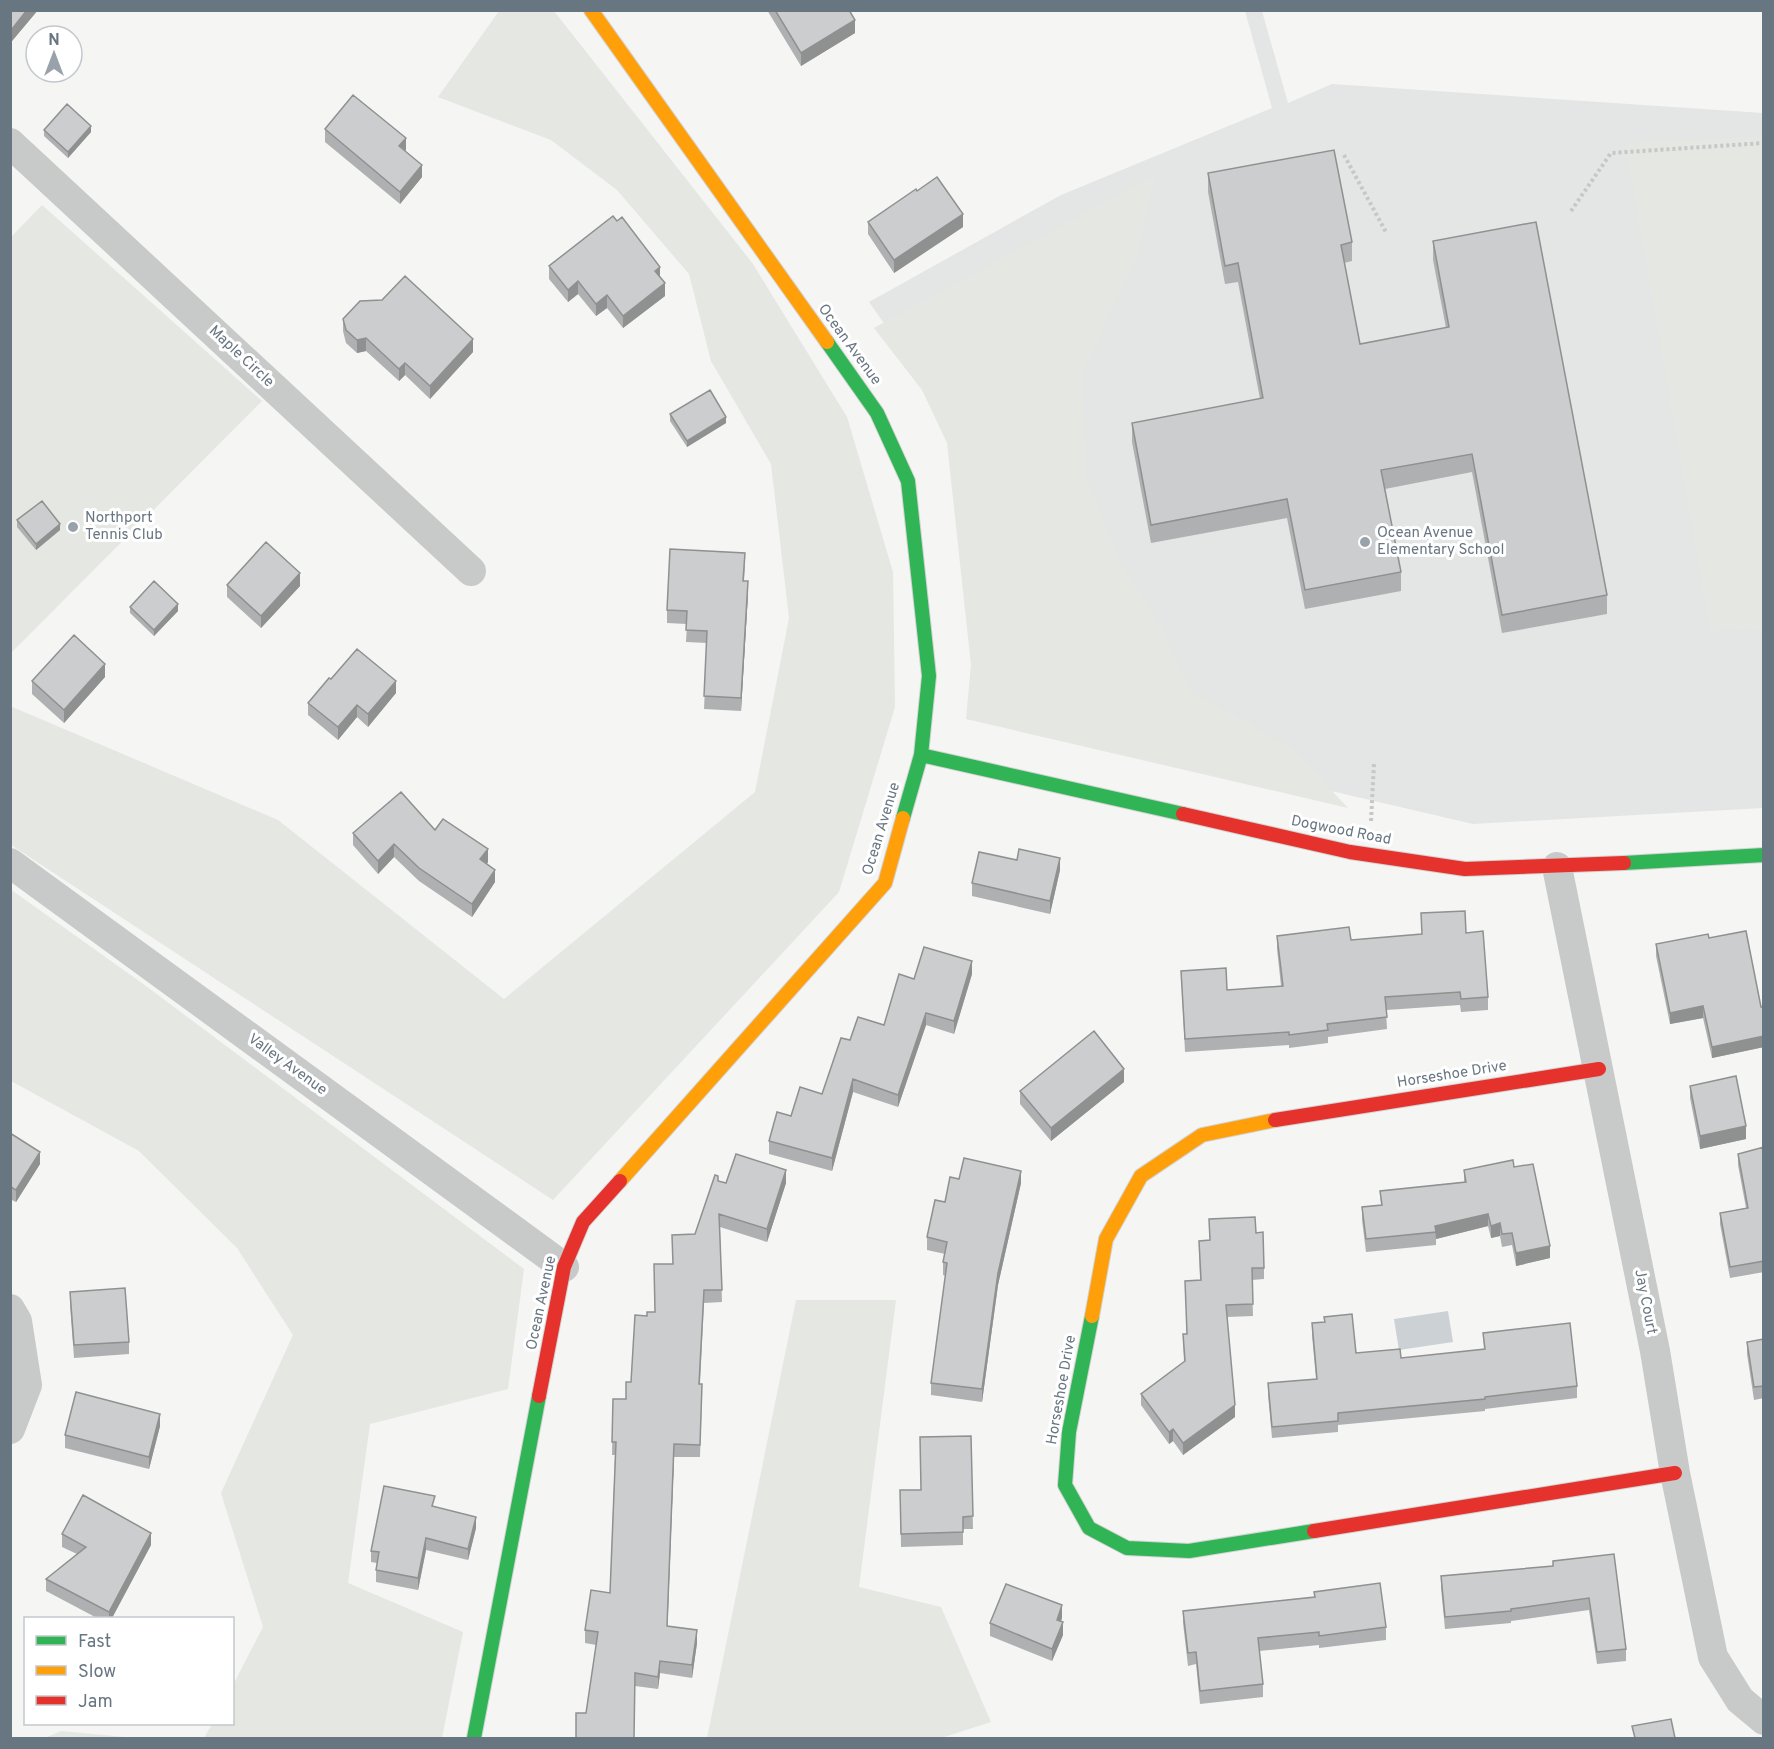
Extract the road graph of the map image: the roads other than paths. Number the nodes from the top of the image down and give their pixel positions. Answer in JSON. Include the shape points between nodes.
{"nodes":[{"id":1,"x":591,"y":10,"type":"edge"},
{"id":2,"x":10,"y":143,"type":"edge"},
{"id":3,"x":471,"y":571,"type":"dead end"},
{"id":4,"x":921,"y":755,"type":"junction"},
{"id":5,"x":1764,"y":855,"type":"edge"},
{"id":6,"x":10,"y":863,"type":"edge"},
{"id":7,"x":1557,"y":867,"type":"junction"},
{"id":8,"x":1599,"y":1069,"type":"junction"},
{"id":9,"x":564,"y":1267,"type":"junction"},
{"id":10,"x":10,"y":1310,"type":"edge"},
{"id":11,"x":10,"y":1430,"type":"edge"},
{"id":12,"x":1675,"y":1473,"type":"junction"},
{"id":13,"x":1764,"y":1720,"type":"edge"},
{"id":14,"x":474,"y":1738,"type":"edge"}],
"edges":[{"from":1,"to":4,"type":"street","name":"Ocean Avenue","via":[[877,413],[908,482],[929,676]]},
{"from":2,"to":3,"type":"street","name":"Maple Circle"},
{"from":4,"to":7,"type":"street","name":"Dogwood Road","via":[[1350,852],[1465,869]]},
{"from":4,"to":9,"type":"street","name":"Ocean Avenue","via":[[885,883],[583,1222]]},
{"from":5,"to":7,"type":"street","name":"Dogwood Road"},
{"from":6,"to":9,"type":"street","name":"Valley Avenue"},
{"from":7,"to":8,"type":"street","name":"Jay Court"},
{"from":8,"to":12,"type":"street","name":"Jay Court"},
{"from":8,"to":12,"type":"street","name":"Horseshoe Drive","via":[[1202,1135],[1141,1176],[1106,1239],[1069,1432],[1065,1485],[1089,1528],[1126,1548],[1189,1551]]},
{"from":9,"to":14,"type":"street","name":"Ocean Avenue"},
{"from":10,"to":11,"type":"street","via":[[17,1321],[27,1385]]},
{"from":12,"to":13,"type":"street","name":"Jay Court","via":[[1713,1657],[1740,1700]]}]}
